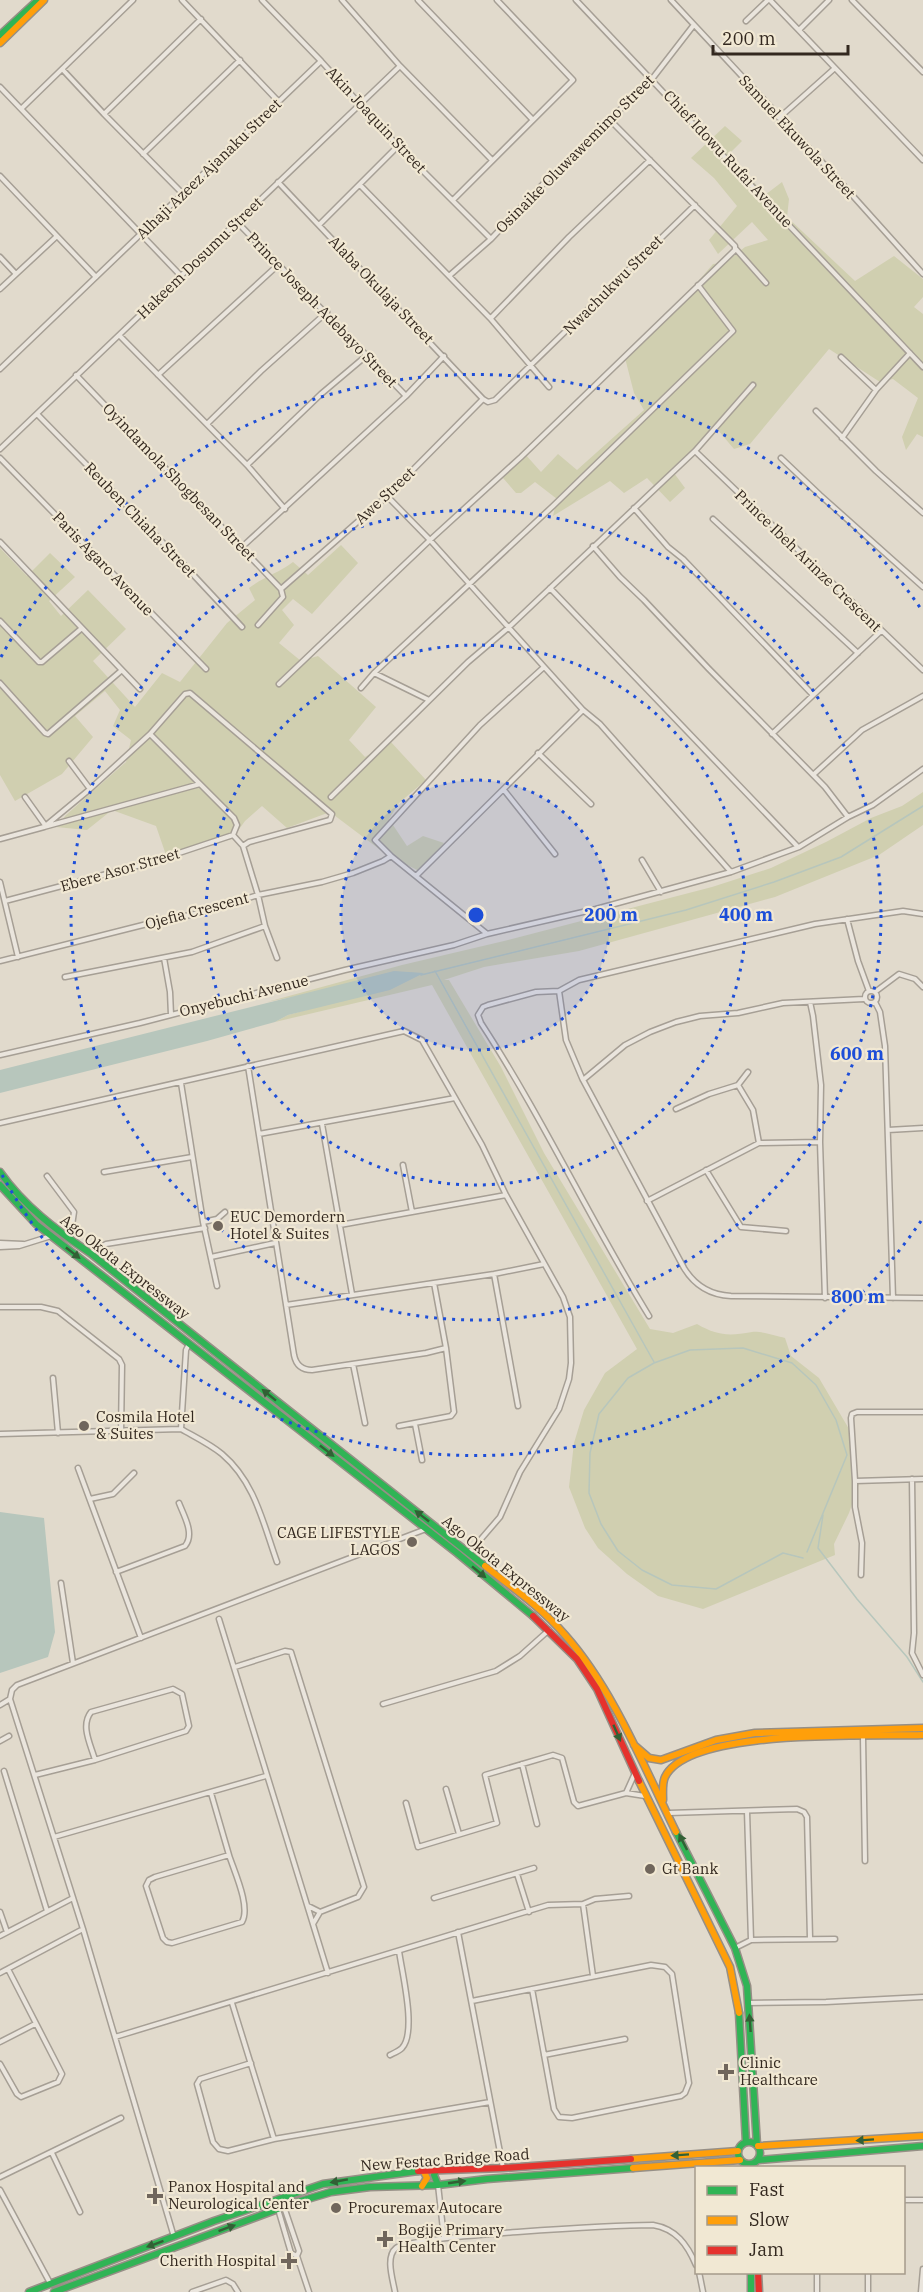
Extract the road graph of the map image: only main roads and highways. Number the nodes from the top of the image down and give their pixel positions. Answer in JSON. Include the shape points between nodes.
{"nodes":[{"id":1,"x":40,"y":1,"type":"edge"},
{"id":2,"x":0,"y":35,"type":"edge"},
{"id":3,"x":0,"y":43,"type":"edge"},
{"id":4,"x":0,"y":1172,"type":"edge"},
{"id":5,"x":0,"y":1185,"type":"edge"},
{"id":6,"x":923,"y":1728,"type":"edge"},
{"id":7,"x":923,"y":1735,"type":"edge"},
{"id":8,"x":631,"y":1743,"type":"junction"},
{"id":9,"x":668,"y":1811,"type":"junction"},
{"id":10,"x":923,"y":2136,"type":"edge"},
{"id":11,"x":747,"y":2142,"type":"junction"},
{"id":12,"x":757,"y":2146,"type":"junction"},
{"id":13,"x":923,"y":2146,"type":"edge"},
{"id":14,"x":738,"y":2151,"type":"junction"},
{"id":15,"x":743,"y":2164,"type":"edge"},
{"id":16,"x":755,"y":2164,"type":"edge"},
{"id":17,"x":696,"y":2165,"type":"edge"},
{"id":18,"x":437,"y":2169,"type":"junction"},
{"id":19,"x":423,"y":2170,"type":"junction"},
{"id":20,"x":438,"y":2185,"type":"junction"},
{"id":21,"x":422,"y":2186,"type":"junction"},
{"id":22,"x":751,"y":2274,"type":"edge"},
{"id":23,"x":758,"y":2274,"type":"edge"},
{"id":24,"x":29,"y":2292,"type":"edge"},
{"id":25,"x":54,"y":2292,"type":"edge"},
{"id":26,"x":752,"y":2292,"type":"edge"},
{"id":27,"x":759,"y":2292,"type":"edge"}],
"edges":[{"from":1,"to":2,"type":"main road"},
{"from":1,"to":3,"type":"main road"},
{"from":8,"to":4,"type":"main road","name":"Ago Okota Expressway","one_way":true,"via":[[593,1669],[543,1611],[70,1239],[34,1209]]},
{"from":5,"to":11,"type":"main road","name":"Ago Okota Expressway","one_way":true,"via":[[24,1214],[426,1530],[549,1630],[577,1659],[597,1689],[730,1967],[739,2015]]},
{"from":6,"to":8,"type":"main road","via":[[755,1733],[716,1740],[661,1760],[645,1755]]},
{"from":7,"to":9,"type":"main road","via":[[757,1739],[705,1750],[668,1770],[662,1788]]},
{"from":8,"to":9,"type":"main road","name":"Ago Okota Expressway"},
{"from":12,"to":9,"type":"main road","name":"Ago Okota Expressway","one_way":true,"via":[[744,1974]]},
{"from":10,"to":12,"type":"main road","one_way":true},
{"from":11,"to":12,"type":"main road"},
{"from":11,"to":14,"type":"main road"},
{"from":12,"to":16,"type":"main road","via":[[760,2155]]},
{"from":13,"to":16,"type":"main road"},
{"from":14,"to":15,"type":"main road"},
{"from":14,"to":18,"type":"main road","name":"New Festac Bridge Road","one_way":true,"via":[[504,2168]]},
{"from":15,"to":16,"type":"main road"},
{"from":15,"to":17,"type":"main road","name":"New Festac Bridge Road"},
{"from":20,"to":17,"type":"main road","name":"New Festac Bridge Road","one_way":true},
{"from":18,"to":19,"type":"main road","name":"New Festac Bridge Road"},
{"from":18,"to":20,"type":"main road","via":[[434,2175]]},
{"from":19,"to":21,"type":"main road","via":[[427,2178]]},
{"from":19,"to":24,"type":"main road","name":"New Festac Bridge Road","one_way":true,"via":[[323,2184]]},
{"from":20,"to":21,"type":"main road","name":"New Festac Bridge Road"},
{"from":25,"to":21,"type":"main road","name":"New Festac Bridge Road","one_way":true,"via":[[281,2208],[341,2190]]},
{"from":22,"to":26,"type":"main road"},
{"from":23,"to":27,"type":"main road"}]}
